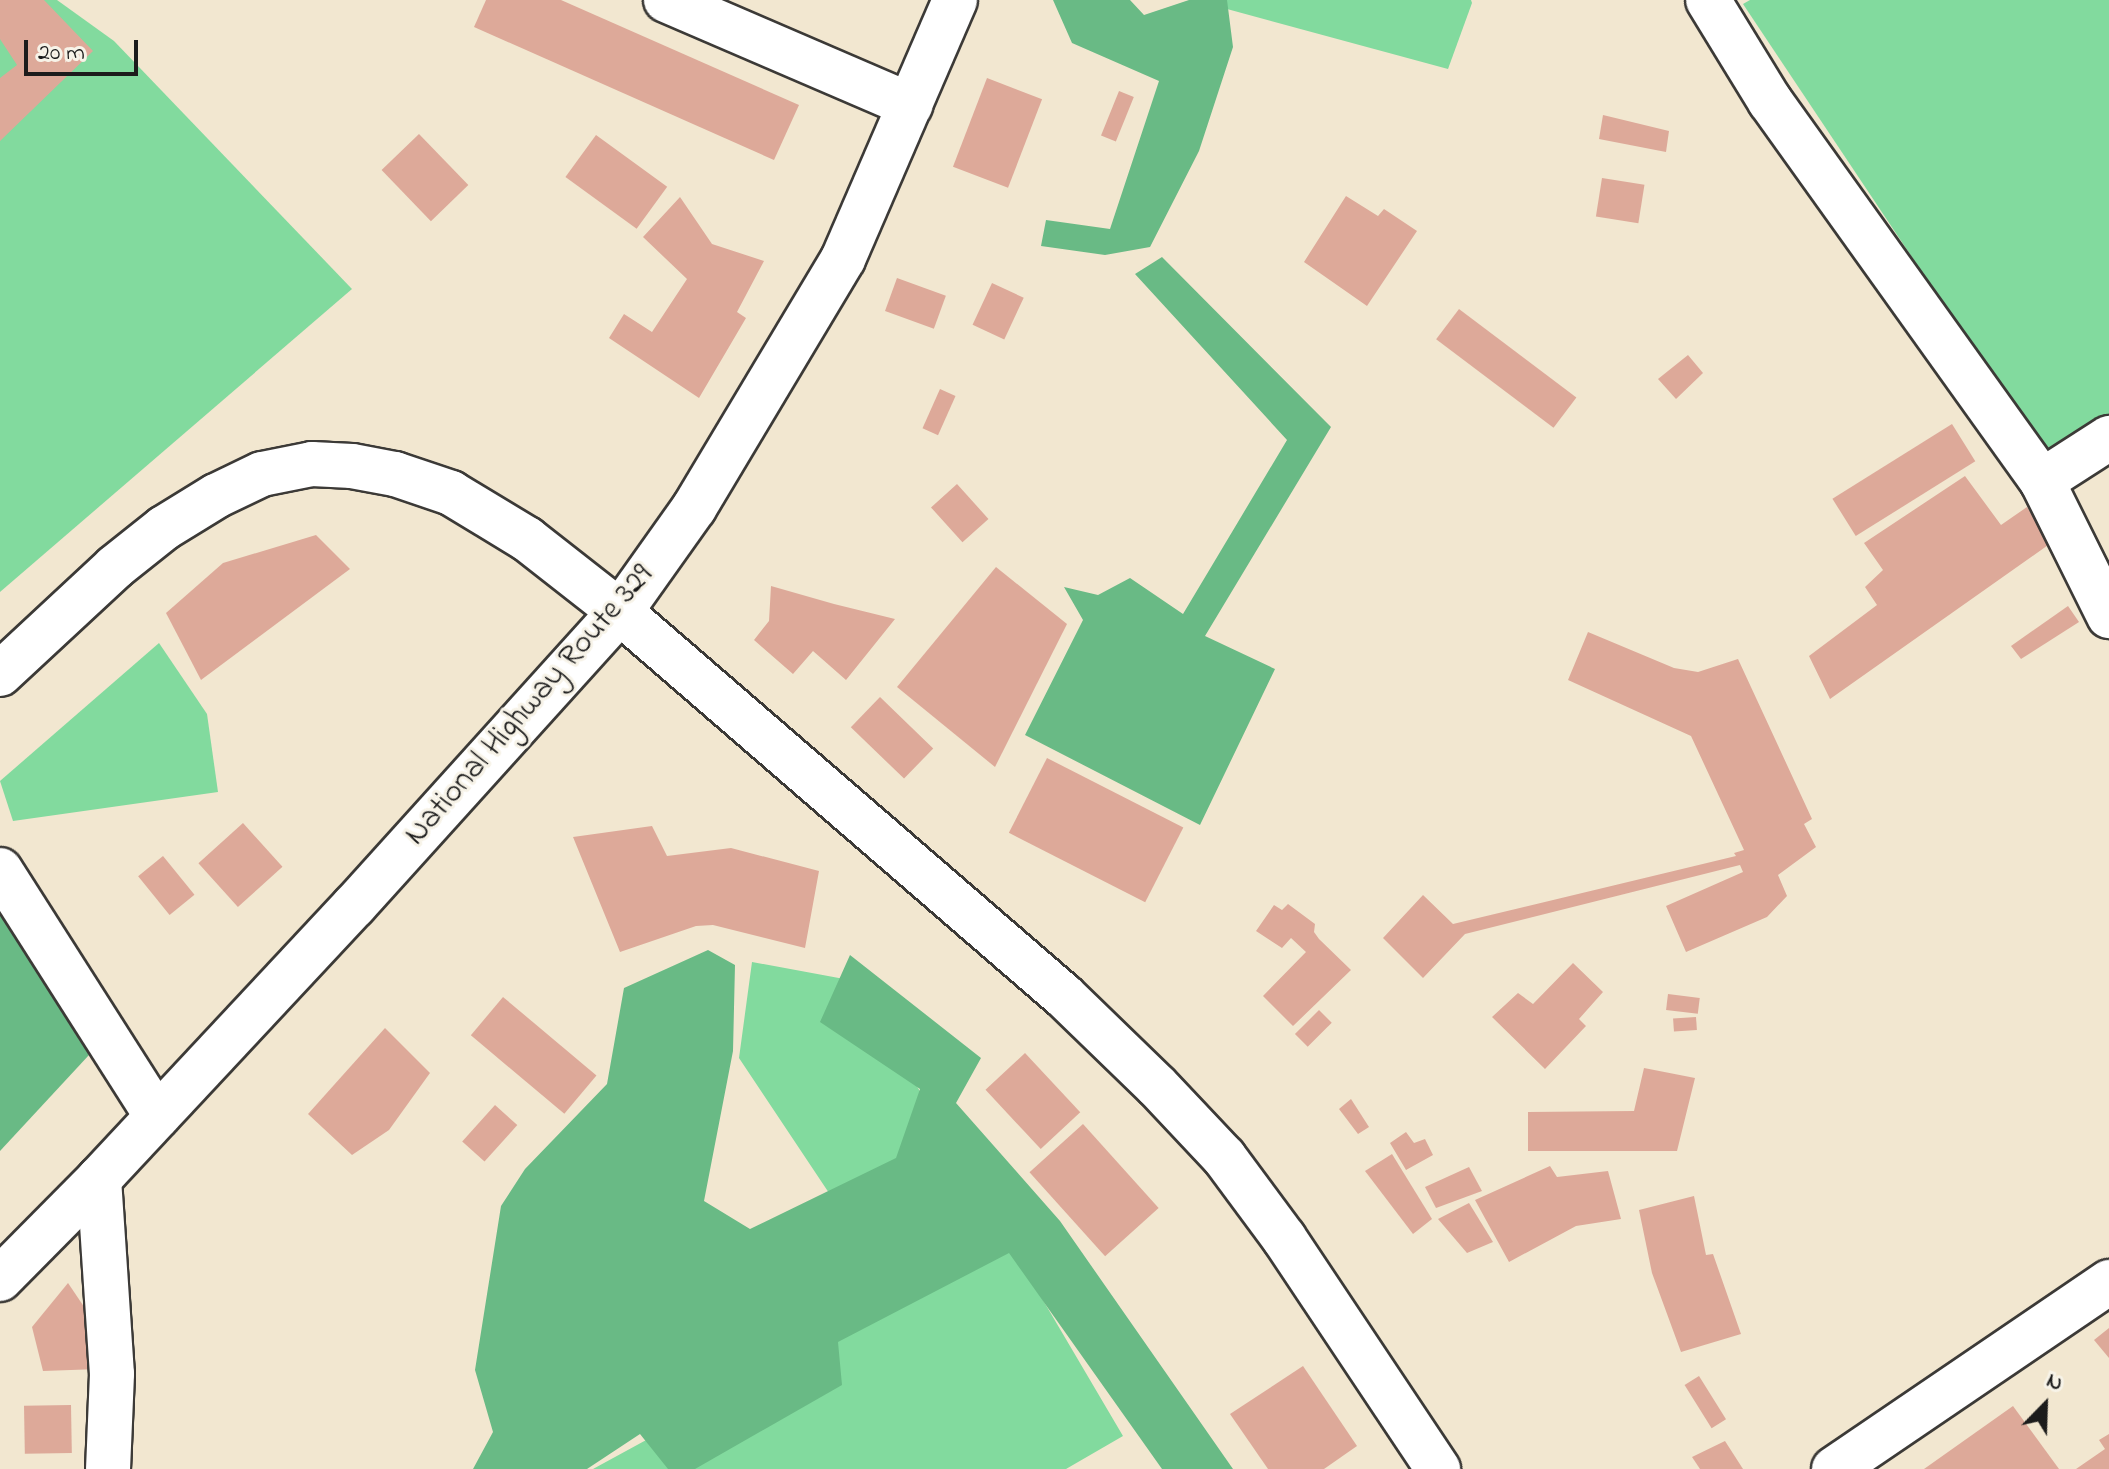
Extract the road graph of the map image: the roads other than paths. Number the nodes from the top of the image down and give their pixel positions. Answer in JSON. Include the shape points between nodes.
{"nodes":[{"id":1,"x":666,"y":0,"type":"edge"},
{"id":2,"x":955,"y":0,"type":"edge"},
{"id":3,"x":1708,"y":0,"type":"edge"},
{"id":4,"x":910,"y":105,"type":"junction"},
{"id":5,"x":2109,"y":438,"type":"edge"},
{"id":6,"x":2042,"y":481,"type":"junction"},
{"id":7,"x":620,"y":612,"type":"junction"},
{"id":8,"x":2109,"y":616,"type":"edge"},
{"id":9,"x":0,"y":674,"type":"edge"},
{"id":10,"x":0,"y":870,"type":"edge"},
{"id":11,"x":157,"y":1116,"type":"junction"},
{"id":12,"x":99,"y":1179,"type":"junction"},
{"id":13,"x":0,"y":1279,"type":"edge"},
{"id":14,"x":2109,"y":1282,"type":"edge"},
{"id":15,"x":108,"y":1469,"type":"edge"},
{"id":16,"x":1438,"y":1469,"type":"edge"},
{"id":17,"x":1834,"y":1469,"type":"edge"}],
"edges":[{"from":1,"to":4,"type":"main road"},
{"from":2,"to":4,"type":"main road","name":"National Highway Route 329"},
{"from":3,"to":6,"type":"main road","via":[[1770,101]]},
{"from":4,"to":7,"type":"main road","name":"National Highway Route 329","via":[[843,259],[694,508]]},
{"from":5,"to":6,"type":"main road"},
{"from":6,"to":8,"type":"main road"},
{"from":7,"to":9,"type":"main road","via":[[527,539],[451,493],[395,474],[312,464],[262,474],[164,528]]},
{"from":7,"to":11,"type":"main road","name":"National Highway Route 329"},
{"from":7,"to":16,"type":"main road","via":[[1064,996],[1157,1086],[1224,1157],[1284,1238]]},
{"from":10,"to":11,"type":"main road"},
{"from":11,"to":12,"type":"main road","name":"National Highway Route 329"},
{"from":12,"to":13,"type":"main road","name":"National Highway Route 329"},
{"from":12,"to":15,"type":"main road","via":[[112,1374]]},
{"from":14,"to":17,"type":"main road"}]}
